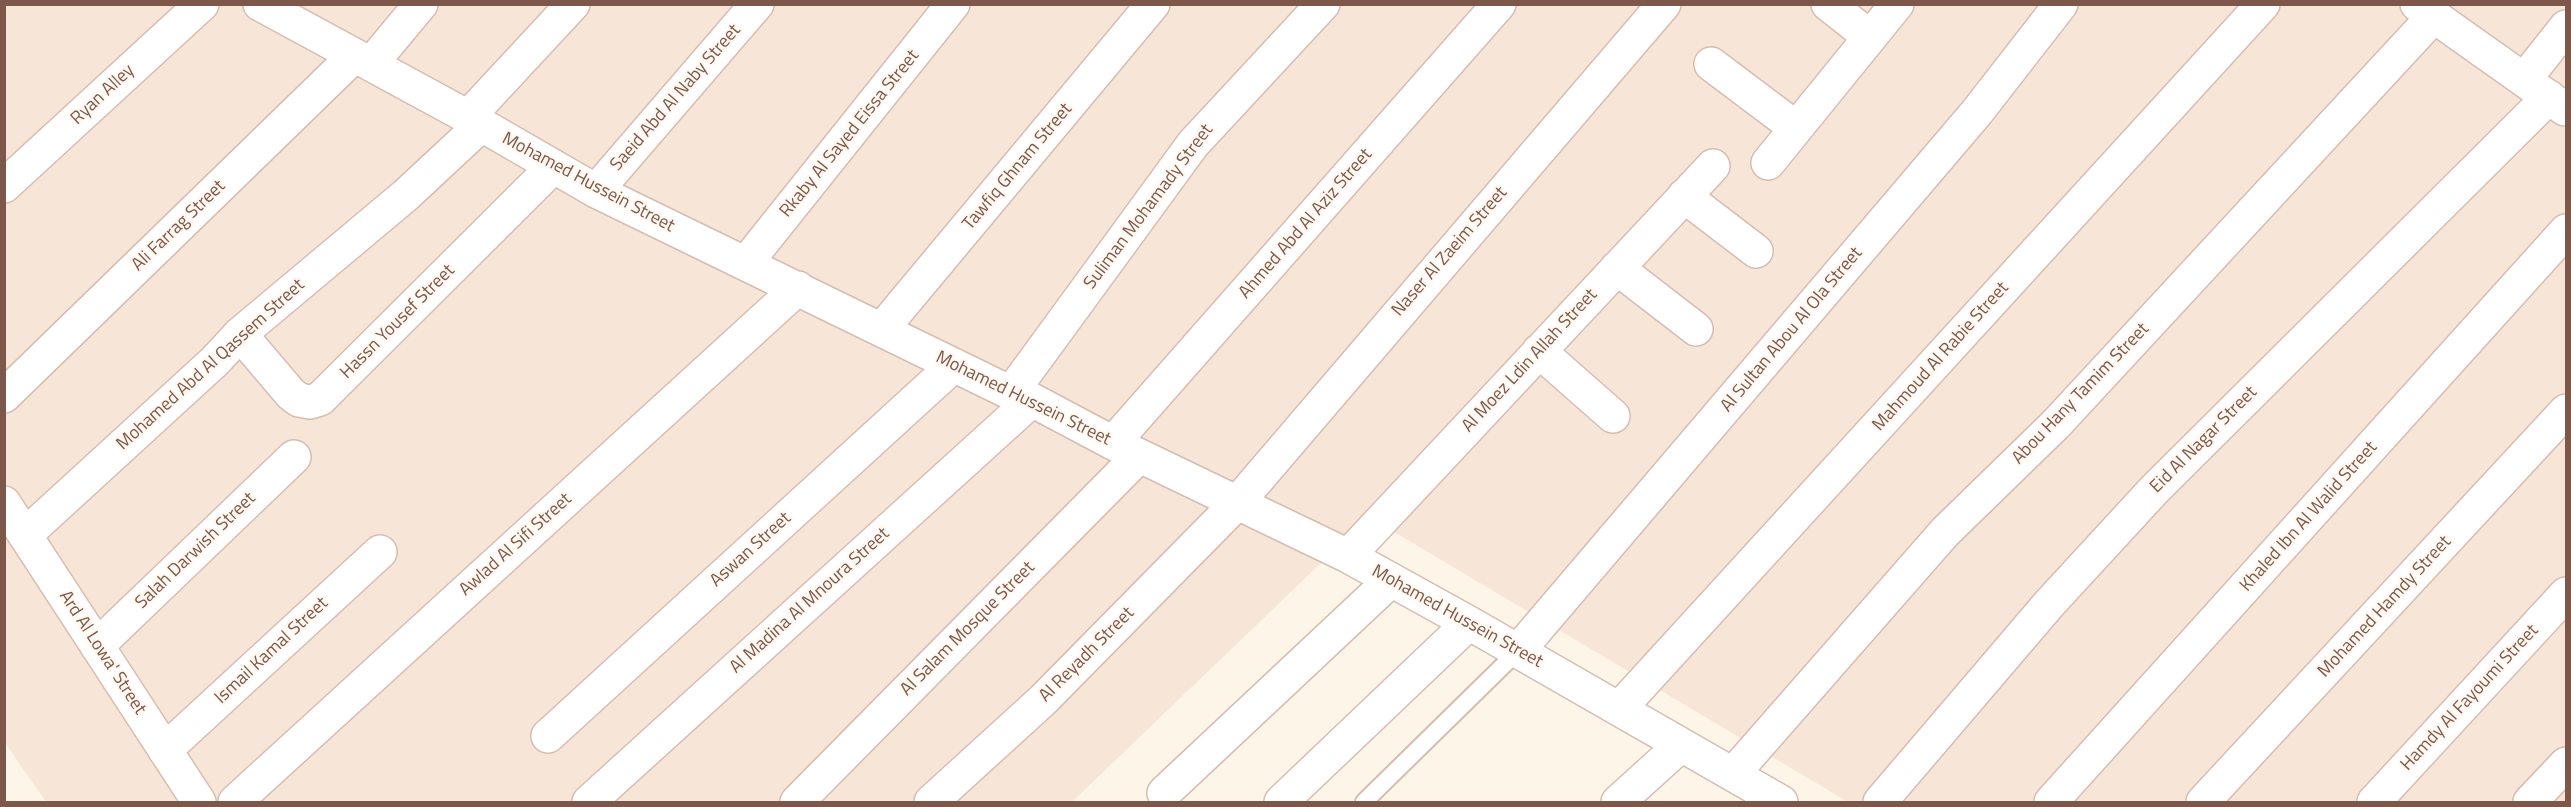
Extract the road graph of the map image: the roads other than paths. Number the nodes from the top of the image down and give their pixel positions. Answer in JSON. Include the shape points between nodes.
{"nodes":[{"id":1,"x":202,"y":4,"type":"edge"},
{"id":2,"x":260,"y":4,"type":"edge"},
{"id":3,"x":421,"y":4,"type":"edge"},
{"id":4,"x":573,"y":4,"type":"edge"},
{"id":5,"x":757,"y":4,"type":"edge"},
{"id":6,"x":953,"y":4,"type":"edge"},
{"id":7,"x":1154,"y":4,"type":"edge"},
{"id":8,"x":1323,"y":4,"type":"edge"},
{"id":9,"x":1499,"y":4,"type":"edge"},
{"id":10,"x":1664,"y":4,"type":"edge"},
{"id":11,"x":1828,"y":4,"type":"edge"},
{"id":12,"x":1897,"y":4,"type":"edge"},
{"id":13,"x":2061,"y":4,"type":"edge"},
{"id":14,"x":2264,"y":4,"type":"edge"},
{"id":15,"x":2425,"y":10,"type":"edge"},
{"id":16,"x":2566,"y":27,"type":"edge"},
{"id":17,"x":1870,"y":37,"type":"junction"},
{"id":18,"x":362,"y":60,"type":"junction"},
{"id":19,"x":1711,"y":64,"type":"dead end"},
{"id":20,"x":2546,"y":95,"type":"edge"},
{"id":21,"x":474,"y":121,"type":"junction"},
{"id":22,"x":1796,"y":128,"type":"junction"},
{"id":23,"x":1768,"y":163,"type":"dead end"},
{"id":24,"x":1713,"y":166,"type":"dead end"},
{"id":25,"x":553,"y":167,"type":"junction"},
{"id":26,"x":4,"y":186,"type":"edge"},
{"id":27,"x":596,"y":191,"type":"junction"},
{"id":28,"x":1684,"y":196,"type":"junction"},
{"id":29,"x":2566,"y":231,"type":"edge"},
{"id":30,"x":1756,"y":251,"type":"dead end"},
{"id":31,"x":746,"y":263,"type":"junction"},
{"id":32,"x":1617,"y":268,"type":"junction"},
{"id":33,"x":798,"y":288,"type":"junction"},
{"id":34,"x":882,"y":329,"type":"junction"},
{"id":35,"x":1696,"y":329,"type":"dead end"},
{"id":36,"x":240,"y":334,"type":"junction"},
{"id":37,"x":1539,"y":351,"type":"junction"},
{"id":38,"x":954,"y":365,"type":"junction"},
{"id":39,"x":4,"y":396,"type":"edge"},
{"id":40,"x":1022,"y":396,"type":"junction"},
{"id":41,"x":2566,"y":411,"type":"edge"},
{"id":42,"x":1613,"y":416,"type":"dead end"},
{"id":43,"x":1126,"y":449,"type":"junction"},
{"id":44,"x":294,"y":457,"type":"dead end"},
{"id":45,"x":1238,"y":502,"type":"junction"},
{"id":46,"x":4,"y":503,"type":"edge"},
{"id":47,"x":25,"y":535,"type":"junction"},
{"id":48,"x":380,"y":552,"type":"dead end"},
{"id":49,"x":1348,"y":556,"type":"junction"},
{"id":50,"x":1391,"y":580,"type":"junction"},
{"id":51,"x":2566,"y":594,"type":"edge"},
{"id":52,"x":1470,"y":623,"type":"junction"},
{"id":53,"x":97,"y":646,"type":"junction"},
{"id":54,"x":1518,"y":651,"type":"junction"},
{"id":55,"x":1619,"y":709,"type":"junction"},
{"id":56,"x":548,"y":736,"type":"dead end"},
{"id":57,"x":1681,"y":745,"type":"junction"},
{"id":58,"x":165,"y":750,"type":"junction"},
{"id":59,"x":2566,"y":764,"type":"edge"},
{"id":60,"x":1733,"y":774,"type":"junction"},
{"id":61,"x":1164,"y":793,"type":"dead end"},
{"id":62,"x":199,"y":802,"type":"edge"},
{"id":63,"x":235,"y":802,"type":"edge"},
{"id":64,"x":589,"y":802,"type":"edge"},
{"id":65,"x":797,"y":802,"type":"edge"},
{"id":66,"x":931,"y":802,"type":"edge"},
{"id":67,"x":1281,"y":802,"type":"edge"},
{"id":68,"x":1364,"y":802,"type":"edge"},
{"id":69,"x":1618,"y":802,"type":"edge"},
{"id":70,"x":1781,"y":802,"type":"edge"},
{"id":71,"x":1880,"y":802,"type":"edge"},
{"id":72,"x":2051,"y":802,"type":"edge"},
{"id":73,"x":2203,"y":802,"type":"edge"},
{"id":74,"x":2373,"y":802,"type":"edge"},
{"id":75,"x":2530,"y":802,"type":"edge"}],
"edges":[{"from":1,"to":26,"type":"street","name":"Ryan Alley"},
{"from":2,"to":18,"type":"street","name":"Mohamed Hussein Street"},
{"from":3,"to":18,"type":"street","name":"Ali Farrag Street"},
{"from":4,"to":21,"type":"street","name":"Mohamed Abd Al Qassem Street"},
{"from":5,"to":27,"type":"street","name":"Saeid Abd Al Naby Street"},
{"from":6,"to":31,"type":"street","name":"Rkaby Al Sayed Eissa Street"},
{"from":7,"to":34,"type":"street","name":"Tawfiq Ghnam Street"},
{"from":8,"to":40,"type":"street","name":"Suliman Mohamady Street","via":[[1193,144]]},
{"from":9,"to":43,"type":"street","name":"Ahmed Abd Al Aziz Street"},
{"from":10,"to":45,"type":"street","name":"Naser Al Zaeim Street"},
{"from":11,"to":17,"type":"street"},
{"from":12,"to":17,"type":"street"},
{"from":13,"to":54,"type":"street","name":"Al Sultan Abou Al Ola Street","via":[[1977,112]]},
{"from":14,"to":55,"type":"street","name":"Mahmoud Al Rabie Street"},
{"from":15,"to":20,"type":"street"},
{"from":15,"to":60,"type":"street","name":"Abou Hany Tamim Street","via":[[2056,424],[1945,532]]},
{"from":16,"to":20,"type":"street","name":"Eid Al Nagar Street"},
{"from":17,"to":22,"type":"street"},
{"from":18,"to":21,"type":"street","name":"Mohamed Hussein Street"},
{"from":18,"to":39,"type":"street","name":"Ali Farrag Street"},
{"from":19,"to":22,"type":"street"},
{"from":20,"to":71,"type":"street","name":"Eid Al Nagar Street","via":[[2154,490],[2049,604]]},
{"from":21,"to":25,"type":"street","name":"Mohamed Hussein Street"},
{"from":21,"to":36,"type":"street","name":"Mohamed Abd Al Qassem Street","via":[[406,195]]},
{"from":22,"to":23,"type":"street"},
{"from":24,"to":28,"type":"street","name":"Al Moez Ldin Allah Street"},
{"from":25,"to":27,"type":"street","name":"Mohamed Hussein Street"},
{"from":25,"to":36,"type":"street","name":"Hassn Yousef Street","via":[[320,399],[310,402],[291,394]]},
{"from":27,"to":31,"type":"street","name":"Mohamed Hussein Street"},
{"from":28,"to":30,"type":"street"},
{"from":28,"to":32,"type":"street","name":"Al Moez Ldin Allah Street"},
{"from":29,"to":72,"type":"street","name":"Khaled Ibn Al Walid Street"},
{"from":31,"to":33,"type":"street","name":"Mohamed Hussein Street"},
{"from":32,"to":35,"type":"street"},
{"from":32,"to":37,"type":"street","name":"Al Moez Ldin Allah Street"},
{"from":33,"to":34,"type":"street","name":"Mohamed Hussein Street"},
{"from":33,"to":63,"type":"street","name":"Awlad Al Sifi Street"},
{"from":34,"to":38,"type":"street","name":"Mohamed Hussein Street"},
{"from":36,"to":47,"type":"street","name":"Mohamed Abd Al Qassem Street"},
{"from":37,"to":42,"type":"street"},
{"from":37,"to":49,"type":"street","name":"Al Moez Ldin Allah Street"},
{"from":38,"to":40,"type":"street","name":"Mohamed Hussein Street"},
{"from":38,"to":56,"type":"street","name":"Aswan Street"},
{"from":40,"to":43,"type":"street","name":"Mohamed Hussein Street"},
{"from":40,"to":64,"type":"street","name":"Al Madina Al Mnoura Street"},
{"from":41,"to":73,"type":"street","name":"Mohamed Hamdy Street"},
{"from":43,"to":45,"type":"street","name":"Mohamed Hussein Street"},
{"from":43,"to":65,"type":"street","name":"Al Salam Mosque Street"},
{"from":44,"to":53,"type":"street","name":"Salah Darwish Street"},
{"from":45,"to":49,"type":"street","name":"Mohamed Hussein Street"},
{"from":45,"to":66,"type":"street","name":"Al Reyadh Street","via":[[1043,700]]},
{"from":46,"to":47,"type":"street","name":"Ard Al Lowa' Street"},
{"from":47,"to":53,"type":"street","name":"Ard Al Lowa' Street"},
{"from":48,"to":58,"type":"street","name":"Ismail Kamal Street"},
{"from":49,"to":50,"type":"street","name":"Mohamed Hussein Street"},
{"from":50,"to":52,"type":"street","name":"Mohamed Hussein Street"},
{"from":50,"to":61,"type":"street"},
{"from":51,"to":74,"type":"street","name":"Hamdy Al Fayoumi Street"},
{"from":52,"to":54,"type":"street","name":"Mohamed Hussein Street"},
{"from":52,"to":67,"type":"street"},
{"from":53,"to":58,"type":"street","name":"Ard Al Lowa' Street"},
{"from":54,"to":55,"type":"street","name":"Mohamed Hussein Street"},
{"from":54,"to":68,"type":"lane"},
{"from":55,"to":57,"type":"street","name":"Mohamed Hussein Street"},
{"from":57,"to":60,"type":"street","name":"Mohamed Hussein Street"},
{"from":57,"to":69,"type":"street"},
{"from":58,"to":62,"type":"street","name":"Ard Al Lowa' Street"},
{"from":59,"to":75,"type":"street"},
{"from":60,"to":70,"type":"street","name":"Mohamed Hussein Street"}]}
